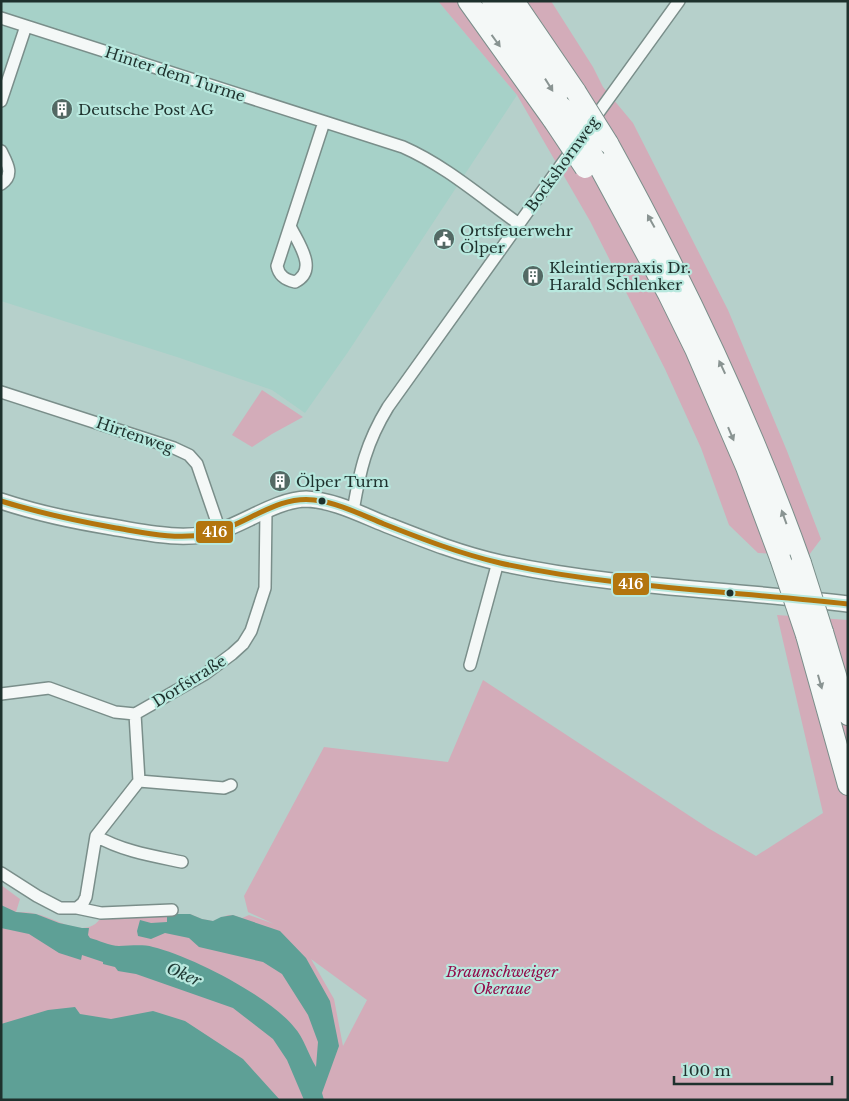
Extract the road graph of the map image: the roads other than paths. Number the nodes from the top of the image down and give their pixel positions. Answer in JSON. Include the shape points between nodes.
{"nodes":[{"id":1,"x":468,"y":1,"type":"edge"},
{"id":2,"x":492,"y":1,"type":"edge"},
{"id":3,"x":514,"y":1,"type":"edge"},
{"id":4,"x":678,"y":1,"type":"edge"},
{"id":5,"x":1,"y":18,"type":"edge"},
{"id":6,"x":26,"y":26,"type":"junction"},
{"id":7,"x":1,"y":101,"type":"edge"},
{"id":8,"x":558,"y":114,"type":"junction"},
{"id":9,"x":324,"y":122,"type":"junction"},
{"id":10,"x":1,"y":151,"type":"edge"},
{"id":11,"x":1,"y":184,"type":"edge"},
{"id":12,"x":519,"y":224,"type":"junction"},
{"id":13,"x":290,"y":226,"type":"dead end"},
{"id":14,"x":1,"y":392,"type":"edge"},
{"id":15,"x":1,"y":502,"type":"edge"},
{"id":16,"x":266,"y":511,"type":"junction"},
{"id":17,"x":353,"y":511,"type":"junction"},
{"id":18,"x":220,"y":531,"type":"junction"},
{"id":19,"x":498,"y":562,"type":"junction"},
{"id":20,"x":848,"y":604,"type":"edge"},
{"id":21,"x":815,"y":634,"type":"junction"},
{"id":22,"x":470,"y":665,"type":"dead end"},
{"id":23,"x":1,"y":694,"type":"edge"},
{"id":24,"x":135,"y":714,"type":"junction"},
{"id":25,"x":848,"y":715,"type":"edge"},
{"id":26,"x":139,"y":781,"type":"junction"},
{"id":27,"x":231,"y":785,"type":"dead end"},
{"id":28,"x":848,"y":785,"type":"edge"},
{"id":29,"x":96,"y":836,"type":"junction"},
{"id":30,"x":182,"y":862,"type":"dead end"},
{"id":31,"x":1,"y":872,"type":"edge"},
{"id":32,"x":77,"y":908,"type":"junction"},
{"id":33,"x":172,"y":910,"type":"dead end"}],
"edges":[{"from":1,"to":8,"type":"highway","one_way":true},
{"from":2,"to":8,"type":"highway","one_way":true,"via":[[538,67]]},
{"from":21,"to":3,"type":"highway","one_way":true,"bridge":true,"via":[[801,563],[736,396],[654,227],[608,143]]},
{"from":4,"to":12,"type":"street","name":"Bockshornweg"},
{"from":5,"to":6,"type":"street","name":"Hinter dem Turme"},
{"from":6,"to":7,"type":"street"},
{"from":6,"to":9,"type":"street","name":"Hinter dem Turme"},
{"from":8,"to":21,"type":"highway","one_way":true,"bridge":true,"via":[[668,294],[721,409],[780,558]]},
{"from":9,"to":12,"type":"street","name":"Hinter dem Turme","via":[[418,154],[452,174]]},
{"from":9,"to":13,"type":"street"},
{"from":10,"to":11,"type":"street","via":[[9,176]]},
{"from":12,"to":17,"type":"street","name":"Bockshornweg","via":[[375,428],[363,458]]},
{"from":14,"to":18,"type":"street","name":"Hirtenweg","via":[[138,435],[189,455],[197,464]]},
{"from":15,"to":18,"type":"main road","via":[[79,522],[140,532],[191,536]]},
{"from":16,"to":17,"type":"main road","via":[[289,501],[305,499]]},
{"from":16,"to":18,"type":"main road"},
{"from":16,"to":24,"type":"street","name":"Dorfstraße","via":[[265,588],[251,631],[243,644],[205,674]]},
{"from":17,"to":19,"type":"main road","via":[[449,549]]},
{"from":19,"to":20,"type":"main road","via":[[563,576]]},
{"from":19,"to":22,"type":"street"},
{"from":21,"to":25,"type":"highway"},
{"from":21,"to":28,"type":"highway","one_way":true},
{"from":23,"to":24,"type":"street","name":"Dorfstraße","via":[[49,688],[115,712]]},
{"from":24,"to":26,"type":"street"},
{"from":26,"to":27,"type":"street","via":[[224,788]]},
{"from":26,"to":29,"type":"street"},
{"from":29,"to":30,"type":"street","via":[[145,854]]},
{"from":29,"to":32,"type":"street","via":[[86,897]]},
{"from":31,"to":32,"type":"street","via":[[49,903],[60,908]]},
{"from":32,"to":33,"type":"street","via":[[101,913]]}]}
